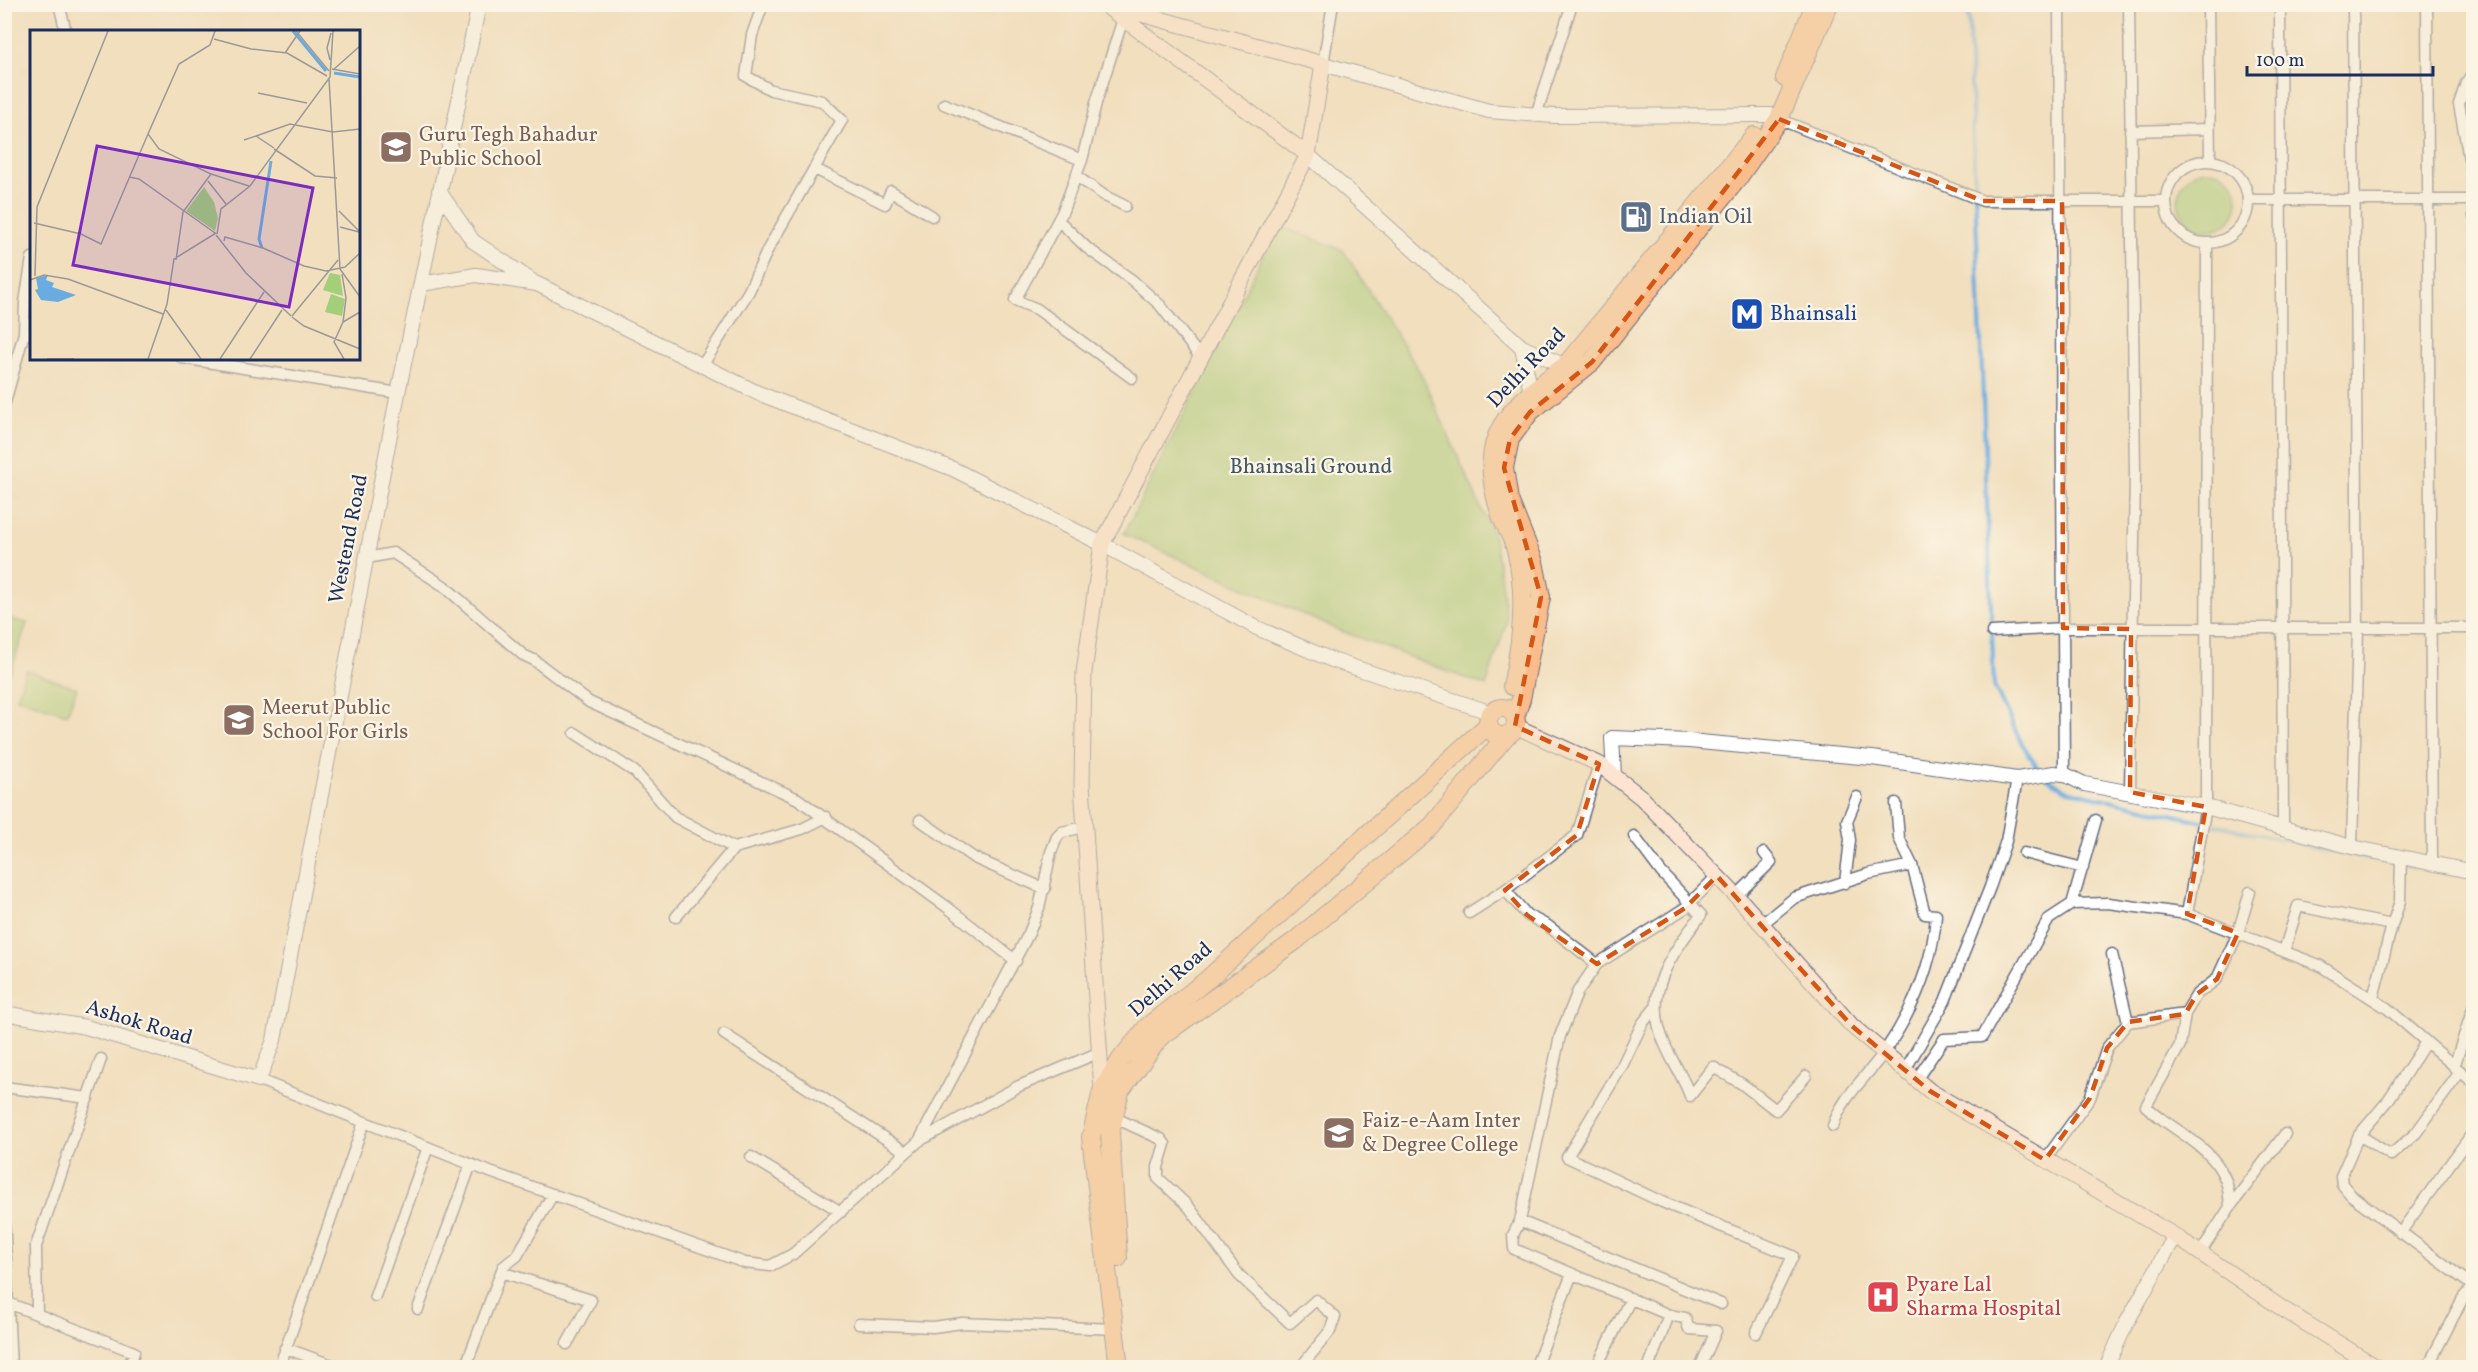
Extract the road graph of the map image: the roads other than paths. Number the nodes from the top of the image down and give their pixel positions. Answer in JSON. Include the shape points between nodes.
{"nodes":[{"id":1,"x":59,"y":4,"type":"edge"},
{"id":2,"x":479,"y":4,"type":"edge"},
{"id":3,"x":763,"y":4,"type":"edge"},
{"id":4,"x":1105,"y":4,"type":"edge"},
{"id":5,"x":1333,"y":4,"type":"edge"},
{"id":6,"x":1572,"y":4,"type":"edge"},
{"id":7,"x":1815,"y":4,"type":"edge"},
{"id":8,"x":1829,"y":4,"type":"edge"},
{"id":9,"x":2058,"y":4,"type":"edge"},
{"id":10,"x":2130,"y":4,"type":"edge"},
{"id":11,"x":2208,"y":4,"type":"edge"},
{"id":12,"x":2280,"y":4,"type":"edge"},
{"id":13,"x":2353,"y":4,"type":"edge"},
{"id":14,"x":2427,"y":4,"type":"edge"},
{"id":15,"x":1123,"y":19,"type":"junction"},
{"id":16,"x":66,"y":30,"type":"edge"},
{"id":17,"x":1323,"y":64,"type":"junction"},
{"id":18,"x":2474,"y":70,"type":"edge"},
{"id":19,"x":944,"y":104,"type":"dead end"},
{"id":20,"x":1536,"y":115,"type":"junction"},
{"id":21,"x":1774,"y":117,"type":"junction"},
{"id":22,"x":2209,"y":129,"type":"junction"},
{"id":23,"x":2130,"y":131,"type":"junction"},
{"id":24,"x":1308,"y":155,"type":"junction"},
{"id":25,"x":1082,"y":160,"type":"junction"},
{"id":26,"x":2210,"y":160,"type":"junction"},
{"id":27,"x":815,"y":169,"type":"junction"},
{"id":28,"x":1076,"y":176,"type":"junction"},
{"id":29,"x":439,"y":191,"type":"junction"},
{"id":30,"x":2249,"y":200,"type":"junction"},
{"id":31,"x":2282,"y":200,"type":"junction"},
{"id":32,"x":2427,"y":200,"type":"junction"},
{"id":33,"x":2473,"y":200,"type":"edge"},
{"id":34,"x":2062,"y":201,"type":"junction"},
{"id":35,"x":2131,"y":201,"type":"junction"},
{"id":36,"x":2165,"y":201,"type":"junction"},
{"id":37,"x":2353,"y":201,"type":"junction"},
{"id":38,"x":1125,"y":206,"type":"dead end"},
{"id":39,"x":932,"y":216,"type":"dead end"},
{"id":40,"x":2474,"y":217,"type":"edge"},
{"id":41,"x":1058,"y":220,"type":"junction"},
{"id":42,"x":2207,"y":243,"type":"junction"},
{"id":43,"x":30,"y":271,"type":"edge"},
{"id":44,"x":421,"y":284,"type":"junction"},
{"id":45,"x":537,"y":284,"type":"junction"},
{"id":46,"x":28,"y":334,"type":"edge"},
{"id":47,"x":1522,"y":347,"type":"junction"},
{"id":48,"x":1201,"y":358,"type":"junction"},
{"id":49,"x":194,"y":360,"type":"edge"},
{"id":50,"x":702,"y":366,"type":"junction"},
{"id":51,"x":1570,"y":370,"type":"junction"},
{"id":52,"x":1132,"y":378,"type":"dead end"},
{"id":53,"x":399,"y":393,"type":"junction"},
{"id":54,"x":1535,"y":398,"type":"junction"},
{"id":55,"x":4,"y":406,"type":"edge"},
{"id":56,"x":1102,"y":544,"type":"junction"},
{"id":57,"x":367,"y":558,"type":"junction"},
{"id":58,"x":2063,"y":628,"type":"junction"},
{"id":59,"x":2430,"y":628,"type":"junction"},
{"id":60,"x":2474,"y":628,"type":"edge"},
{"id":61,"x":2131,"y":629,"type":"junction"},
{"id":62,"x":2283,"y":629,"type":"junction"},
{"id":63,"x":2358,"y":629,"type":"junction"},
{"id":64,"x":2206,"y":630,"type":"junction"},
{"id":65,"x":1992,"y":632,"type":"dead end"},
{"id":66,"x":1504,"y":721,"type":"junction"},
{"id":67,"x":575,"y":733,"type":"dead end"},
{"id":68,"x":1599,"y":764,"type":"junction"},
{"id":69,"x":2059,"y":773,"type":"junction"},
{"id":70,"x":1614,"y":776,"type":"junction"},
{"id":71,"x":2024,"y":778,"type":"junction"},
{"id":72,"x":2130,"y":792,"type":"junction"},
{"id":73,"x":1857,"y":797,"type":"dead end"},
{"id":74,"x":1896,"y":802,"type":"dead end"},
{"id":75,"x":2206,"y":807,"type":"junction"},
{"id":76,"x":826,"y":818,"type":"junction"},
{"id":77,"x":920,"y":820,"type":"dead end"},
{"id":78,"x":2096,"y":820,"type":"dead end"},
{"id":79,"x":1084,"y":827,"type":"junction"},
{"id":80,"x":2283,"y":828,"type":"junction"},
{"id":81,"x":1634,"y":836,"type":"dead end"},
{"id":82,"x":2352,"y":847,"type":"junction"},
{"id":83,"x":734,"y":848,"type":"junction"},
{"id":84,"x":1764,"y":853,"type":"dead end"},
{"id":85,"x":2024,"y":853,"type":"dead end"},
{"id":86,"x":2401,"y":857,"type":"junction"},
{"id":87,"x":2432,"y":863,"type":"junction"},
{"id":88,"x":1912,"y":865,"type":"junction"},
{"id":89,"x":2083,"y":868,"type":"junction"},
{"id":90,"x":2474,"y":872,"type":"edge"},
{"id":91,"x":1717,"y":876,"type":"junction"},
{"id":92,"x":1845,"y":883,"type":"junction"},
{"id":93,"x":1045,"y":889,"type":"junction"},
{"id":94,"x":1505,"y":890,"type":"junction"},
{"id":95,"x":2250,"y":892,"type":"dead end"},
{"id":96,"x":1736,"y":896,"type":"junction"},
{"id":97,"x":1691,"y":902,"type":"junction"},
{"id":98,"x":2072,"y":904,"type":"junction"},
{"id":99,"x":1469,"y":913,"type":"dead end"},
{"id":100,"x":2187,"y":914,"type":"junction"},
{"id":101,"x":676,"y":917,"type":"dead end"},
{"id":102,"x":1762,"y":924,"type":"junction"},
{"id":103,"x":2392,"y":925,"type":"junction"},
{"id":104,"x":2238,"y":933,"type":"junction"},
{"id":105,"x":2284,"y":951,"type":"junction"},
{"id":106,"x":2112,"y":954,"type":"dead end"},
{"id":107,"x":1016,"y":961,"type":"junction"},
{"id":108,"x":1597,"y":964,"type":"junction"},
{"id":109,"x":2373,"y":998,"type":"junction"},
{"id":110,"x":2474,"y":1005,"type":"edge"},
{"id":111,"x":1654,"y":1009,"type":"junction"},
{"id":112,"x":4,"y":1014,"type":"edge"},
{"id":113,"x":2186,"y":1014,"type":"junction"},
{"id":114,"x":2128,"y":1022,"type":"junction"},
{"id":115,"x":724,"y":1034,"type":"dead end"},
{"id":116,"x":2426,"y":1042,"type":"junction"},
{"id":117,"x":1100,"y":1052,"type":"junction"},
{"id":118,"x":1884,"y":1052,"type":"junction"},
{"id":119,"x":101,"y":1059,"type":"dead end"},
{"id":120,"x":2457,"y":1069,"type":"junction"},
{"id":121,"x":1911,"y":1075,"type":"junction"},
{"id":122,"x":1806,"y":1076,"type":"dead end"},
{"id":123,"x":259,"y":1080,"type":"junction"},
{"id":124,"x":2474,"y":1083,"type":"edge"},
{"id":125,"x":4,"y":1088,"type":"edge"},
{"id":126,"x":1111,"y":1091,"type":"junction"},
{"id":127,"x":88,"y":1098,"type":"junction"},
{"id":128,"x":1113,"y":1117,"type":"junction"},
{"id":129,"x":364,"y":1122,"type":"junction"},
{"id":130,"x":1833,"y":1126,"type":"dead end"},
{"id":131,"x":2474,"y":1131,"type":"edge"},
{"id":132,"x":2285,"y":1134,"type":"dead end"},
{"id":133,"x":2359,"y":1135,"type":"junction"},
{"id":134,"x":919,"y":1141,"type":"junction"},
{"id":135,"x":428,"y":1147,"type":"junction"},
{"id":136,"x":906,"y":1152,"type":"junction"},
{"id":137,"x":751,"y":1157,"type":"dead end"},
{"id":138,"x":2045,"y":1160,"type":"junction"},
{"id":139,"x":471,"y":1164,"type":"junction"},
{"id":140,"x":553,"y":1194,"type":"junction"},
{"id":141,"x":2230,"y":1207,"type":"junction"},
{"id":142,"x":841,"y":1212,"type":"junction"},
{"id":143,"x":4,"y":1217,"type":"edge"},
{"id":144,"x":1520,"y":1221,"type":"junction"},
{"id":145,"x":2400,"y":1233,"type":"junction"},
{"id":146,"x":2175,"y":1236,"type":"junction"},
{"id":147,"x":2200,"y":1253,"type":"junction"},
{"id":148,"x":501,"y":1272,"type":"junction"},
{"id":149,"x":1572,"y":1274,"type":"junction"},
{"id":150,"x":2473,"y":1286,"type":"edge"},
{"id":151,"x":375,"y":1296,"type":"dead end"},
{"id":152,"x":1631,"y":1299,"type":"junction"},
{"id":153,"x":8,"y":1303,"type":"junction"},
{"id":154,"x":1721,"y":1304,"type":"dead end"},
{"id":155,"x":418,"y":1309,"type":"dead end"},
{"id":156,"x":37,"y":1314,"type":"junction"},
{"id":157,"x":1669,"y":1315,"type":"junction"},
{"id":158,"x":859,"y":1324,"type":"dead end"},
{"id":159,"x":1116,"y":1329,"type":"junction"},
{"id":160,"x":1756,"y":1333,"type":"dead end"},
{"id":161,"x":567,"y":1344,"type":"dead end"},
{"id":162,"x":285,"y":1348,"type":"junction"},
{"id":163,"x":11,"y":1368,"type":"edge"},
{"id":164,"x":129,"y":1368,"type":"edge"},
{"id":165,"x":279,"y":1368,"type":"edge"},
{"id":166,"x":340,"y":1368,"type":"edge"},
{"id":167,"x":465,"y":1368,"type":"edge"},
{"id":168,"x":1119,"y":1368,"type":"edge"},
{"id":169,"x":1131,"y":1368,"type":"edge"},
{"id":170,"x":1300,"y":1368,"type":"edge"},
{"id":171,"x":1535,"y":1368,"type":"edge"},
{"id":172,"x":1596,"y":1368,"type":"edge"},
{"id":173,"x":1648,"y":1368,"type":"edge"},
{"id":174,"x":1700,"y":1368,"type":"edge"},
{"id":175,"x":2106,"y":1368,"type":"edge"},
{"id":176,"x":2378,"y":1368,"type":"edge"},
{"id":177,"x":2427,"y":1368,"type":"edge"}],
"edges":[{"from":1,"to":16,"type":"street"},
{"from":2,"to":29,"type":"street","name":"Westend Road"},
{"from":3,"to":27,"type":"street","via":[[752,35],[746,76],[771,90],[822,101],[842,120]]},
{"from":4,"to":15,"type":"main road"},
{"from":4,"to":17,"type":"main road"},
{"from":5,"to":17,"type":"street"},
{"from":6,"to":20,"type":"street"},
{"from":7,"to":21,"type":"main road"},
{"from":8,"to":21,"type":"main road"},
{"from":9,"to":34,"type":"street"},
{"from":10,"to":23,"type":"street"},
{"from":11,"to":22,"type":"street"},
{"from":12,"to":31,"type":"street"},
{"from":13,"to":37,"type":"street"},
{"from":14,"to":32,"type":"street"},
{"from":15,"to":24,"type":"main road"},
{"from":15,"to":25,"type":"street"},
{"from":17,"to":20,"type":"street","via":[[1489,111]]},
{"from":17,"to":24,"type":"main road"},
{"from":18,"to":33,"type":"street","via":[[2459,104]]},
{"from":19,"to":25,"type":"street"},
{"from":20,"to":21,"type":"street"},
{"from":21,"to":34,"type":"street","via":[[1983,201]]},
{"from":21,"to":51,"type":"main road","name":"Delhi Road"},
{"from":22,"to":23,"type":"street"},
{"from":22,"to":26,"type":"street"},
{"from":23,"to":35,"type":"street"},
{"from":24,"to":47,"type":"street"},
{"from":24,"to":48,"type":"main road"},
{"from":25,"to":28,"type":"street"},
{"from":26,"to":30,"type":"street","via":[[2237,173]]},
{"from":26,"to":36,"type":"street","via":[[2198,161],[2179,171]]},
{"from":27,"to":39,"type":"street","via":[[885,204],[891,191]]},
{"from":27,"to":50,"type":"street","via":[[768,249],[749,291]]},
{"from":28,"to":38,"type":"street"},
{"from":28,"to":41,"type":"street"},
{"from":29,"to":44,"type":"street","name":"Westend Road"},
{"from":29,"to":45,"type":"street","via":[[473,242]]},
{"from":30,"to":31,"type":"street"},
{"from":30,"to":42,"type":"street","via":[[2246,217],[2237,231],[2223,240]]},
{"from":31,"to":37,"type":"street"},
{"from":31,"to":62,"type":"street"},
{"from":32,"to":33,"type":"street"},
{"from":32,"to":37,"type":"street"},
{"from":32,"to":59,"type":"street"},
{"from":33,"to":40,"type":"street"},
{"from":34,"to":35,"type":"street"},
{"from":34,"to":58,"type":"street"},
{"from":35,"to":36,"type":"street"},
{"from":35,"to":61,"type":"street","via":[[2135,474]]},
{"from":36,"to":42,"type":"street","via":[[2170,222],[2177,231],[2186,238]]},
{"from":37,"to":63,"type":"street"},
{"from":41,"to":48,"type":"street","via":[[1160,305]]},
{"from":41,"to":52,"type":"street","via":[[1015,300],[1037,309]]},
{"from":42,"to":64,"type":"street"},
{"from":43,"to":46,"type":"street","via":[[25,302]]},
{"from":44,"to":45,"type":"street","via":[[476,274]]},
{"from":44,"to":53,"type":"street","name":"Westend Road"},
{"from":45,"to":50,"type":"street"},
{"from":46,"to":55,"type":"street"},
{"from":47,"to":51,"type":"street"},
{"from":47,"to":54,"type":"street"},
{"from":48,"to":56,"type":"main road"},
{"from":49,"to":53,"type":"street"},
{"from":50,"to":56,"type":"street","via":[[758,393],[953,469]]},
{"from":51,"to":54,"type":"main road","name":"Delhi Road"},
{"from":53,"to":57,"type":"street","name":"Westend Road"},
{"from":54,"to":66,"type":"main road","name":"Delhi Road","via":[[1530,412],[1510,439],[1504,468],[1509,500],[1534,562],[1541,597],[1521,699]]},
{"from":56,"to":66,"type":"street","via":[[1257,628],[1332,660]]},
{"from":56,"to":79,"type":"main road","via":[[1084,672]]},
{"from":57,"to":76,"type":"street","via":[[393,553],[444,586],[523,655],[589,702],[798,799]]},
{"from":57,"to":123,"type":"street","name":"Westend Road","via":[[274,1040]]},
{"from":58,"to":61,"type":"street"},
{"from":58,"to":65,"type":"street"},
{"from":58,"to":69,"type":"street"},
{"from":59,"to":60,"type":"street"},
{"from":59,"to":63,"type":"street"},
{"from":59,"to":87,"type":"street"},
{"from":61,"to":64,"type":"street"},
{"from":61,"to":72,"type":"street"},
{"from":62,"to":63,"type":"street"},
{"from":62,"to":64,"type":"street"},
{"from":62,"to":80,"type":"street"},
{"from":63,"to":82,"type":"street"},
{"from":64,"to":75,"type":"street"},
{"from":66,"to":68,"type":"main road"},
{"from":66,"to":126,"type":"main road","via":[[1432,826],[1295,941],[1160,1037]]},
{"from":66,"to":126,"type":"main road","name":"Delhi Road","via":[[1208,979],[1148,1026],[1121,1059]]},
{"from":67,"to":83,"type":"street","via":[[634,772],[675,818]]},
{"from":68,"to":70,"type":"main road"},
{"from":68,"to":94,"type":"street","via":[[1577,835]]},
{"from":69,"to":71,"type":"street"},
{"from":69,"to":72,"type":"street","via":[[2085,784]]},
{"from":70,"to":71,"type":"street","via":[[1612,738],[1872,758]]},
{"from":70,"to":91,"type":"main road","via":[[1642,798]]},
{"from":71,"to":121,"type":"street","via":[[1990,886]]},
{"from":72,"to":75,"type":"street"},
{"from":73,"to":92,"type":"street","via":[[1847,821],[1850,840]]},
{"from":74,"to":88,"type":"street","via":[[1899,838]]},
{"from":75,"to":80,"type":"street"},
{"from":75,"to":100,"type":"street"},
{"from":76,"to":83,"type":"street","via":[[802,829]]},
{"from":76,"to":107,"type":"street"},
{"from":77,"to":93,"type":"street","via":[[974,858]]},
{"from":78,"to":89,"type":"street"},
{"from":79,"to":93,"type":"street","via":[[1057,837]]},
{"from":79,"to":117,"type":"main road"},
{"from":80,"to":82,"type":"street"},
{"from":81,"to":97,"type":"street","via":[[1661,872]]},
{"from":82,"to":86,"type":"street"},
{"from":83,"to":101,"type":"street"},
{"from":84,"to":96,"type":"street","via":[[1772,862]]},
{"from":85,"to":89,"type":"street"},
{"from":86,"to":87,"type":"street"},
{"from":86,"to":103,"type":"street","via":[[2400,902]]},
{"from":87,"to":90,"type":"street"},
{"from":88,"to":92,"type":"street"},
{"from":88,"to":118,"type":"street","via":[[1925,914],[1936,915],[1934,942],[1910,1011]]},
{"from":89,"to":98,"type":"street"},
{"from":91,"to":96,"type":"main road"},
{"from":91,"to":97,"type":"street"},
{"from":92,"to":102,"type":"street","via":[[1794,898]]},
{"from":93,"to":107,"type":"street"},
{"from":94,"to":99,"type":"street"},
{"from":94,"to":108,"type":"street","via":[[1527,915],[1548,926]]},
{"from":95,"to":104,"type":"street"},
{"from":96,"to":102,"type":"main road"},
{"from":97,"to":108,"type":"street"},
{"from":97,"to":111,"type":"street","via":[[1701,915],[1661,977]]},
{"from":98,"to":100,"type":"street","via":[[2108,903]]},
{"from":98,"to":121,"type":"street","via":[[2049,919],[1982,1037],[1944,1039]]},
{"from":100,"to":104,"type":"street"},
{"from":102,"to":118,"type":"main road","via":[[1852,1026]]},
{"from":103,"to":105,"type":"street","via":[[2298,906]]},
{"from":103,"to":109,"type":"street"},
{"from":104,"to":105,"type":"street"},
{"from":104,"to":113,"type":"street","via":[[2217,979],[2197,994]]},
{"from":105,"to":109,"type":"street","via":[[2319,965]]},
{"from":106,"to":114,"type":"street"},
{"from":107,"to":134,"type":"street"},
{"from":108,"to":144,"type":"street","via":[[1578,991],[1560,1036]]},
{"from":109,"to":116,"type":"street"},
{"from":110,"to":120,"type":"street"},
{"from":111,"to":122,"type":"street","via":[[1662,1038],[1690,1096],[1713,1067],[1776,1110]]},
{"from":111,"to":160,"type":"street","via":[[1567,1157],[1662,1202],[1793,1256]]},
{"from":112,"to":123,"type":"street","name":"Ashok Road","via":[[86,1028]]},
{"from":113,"to":114,"type":"street"},
{"from":113,"to":141,"type":"street","via":[[2180,1045],[2146,1106],[2164,1124],[2209,1152],[2226,1180]]},
{"from":114,"to":138,"type":"street","via":[[2107,1048],[2090,1098]]},
{"from":115,"to":136,"type":"street"},
{"from":116,"to":120,"type":"street"},
{"from":116,"to":133,"type":"street"},
{"from":117,"to":126,"type":"main road"},
{"from":117,"to":134,"type":"street","via":[[1019,1086]]},
{"from":118,"to":121,"type":"main road"},
{"from":118,"to":130,"type":"street","via":[[1839,1108]]},
{"from":119,"to":127,"type":"street"},
{"from":120,"to":124,"type":"street"},
{"from":120,"to":133,"type":"street","via":[[2416,1133],[2391,1155]]},
{"from":121,"to":138,"type":"main road","via":[[1930,1091]]},
{"from":123,"to":129,"type":"street"},
{"from":125,"to":127,"type":"street"},
{"from":126,"to":128,"type":"main road"},
{"from":126,"to":159,"type":"main road","name":"Delhi Road","via":[[1091,1137]]},
{"from":127,"to":156,"type":"street","via":[[36,1246]]},
{"from":128,"to":169,"type":"main road","via":[[1109,1157],[1114,1228]]},
{"from":128,"to":170,"type":"street","via":[[1161,1138],[1165,1144],[1158,1178],[1189,1207],[1239,1275],[1290,1323],[1316,1300],[1335,1317],[1330,1331]]},
{"from":129,"to":135,"type":"street"},
{"from":129,"to":162,"type":"street"},
{"from":131,"to":145,"type":"street"},
{"from":132,"to":141,"type":"street"},
{"from":133,"to":145,"type":"street","via":[[2341,1176],[2342,1184]]},
{"from":134,"to":136,"type":"street"},
{"from":135,"to":139,"type":"street"},
{"from":135,"to":151,"type":"street"},
{"from":136,"to":142,"type":"street"},
{"from":137,"to":142,"type":"street"},
{"from":138,"to":146,"type":"main road"},
{"from":139,"to":140,"type":"street"},
{"from":139,"to":155,"type":"street"},
{"from":140,"to":142,"type":"street","via":[[745,1263],[770,1266],[794,1254]]},
{"from":140,"to":148,"type":"street","via":[[517,1256]]},
{"from":141,"to":147,"type":"street"},
{"from":143,"to":153,"type":"street"},
{"from":144,"to":149,"type":"street","via":[[1514,1248]]},
{"from":144,"to":154,"type":"street"},
{"from":145,"to":150,"type":"street"},
{"from":146,"to":147,"type":"main road"},
{"from":146,"to":175,"type":"street"},
{"from":147,"to":176,"type":"main road"},
{"from":148,"to":161,"type":"street","via":[[591,1300]]},
{"from":148,"to":167,"type":"street"},
{"from":149,"to":152,"type":"street"},
{"from":149,"to":171,"type":"street"},
{"from":150,"to":177,"type":"street"},
{"from":152,"to":157,"type":"street"},
{"from":152,"to":172,"type":"street"},
{"from":153,"to":156,"type":"street"},
{"from":153,"to":163,"type":"street"},
{"from":156,"to":164,"type":"street","via":[[134,1352]]},
{"from":157,"to":173,"type":"street"},
{"from":157,"to":174,"type":"street","via":[[1684,1318],[1689,1329],[1716,1331]]},
{"from":158,"to":159,"type":"street","via":[[933,1327],[962,1323]]},
{"from":159,"to":168,"type":"main road","name":"Delhi Road"},
{"from":162,"to":165,"type":"street"},
{"from":162,"to":166,"type":"street"}]}
